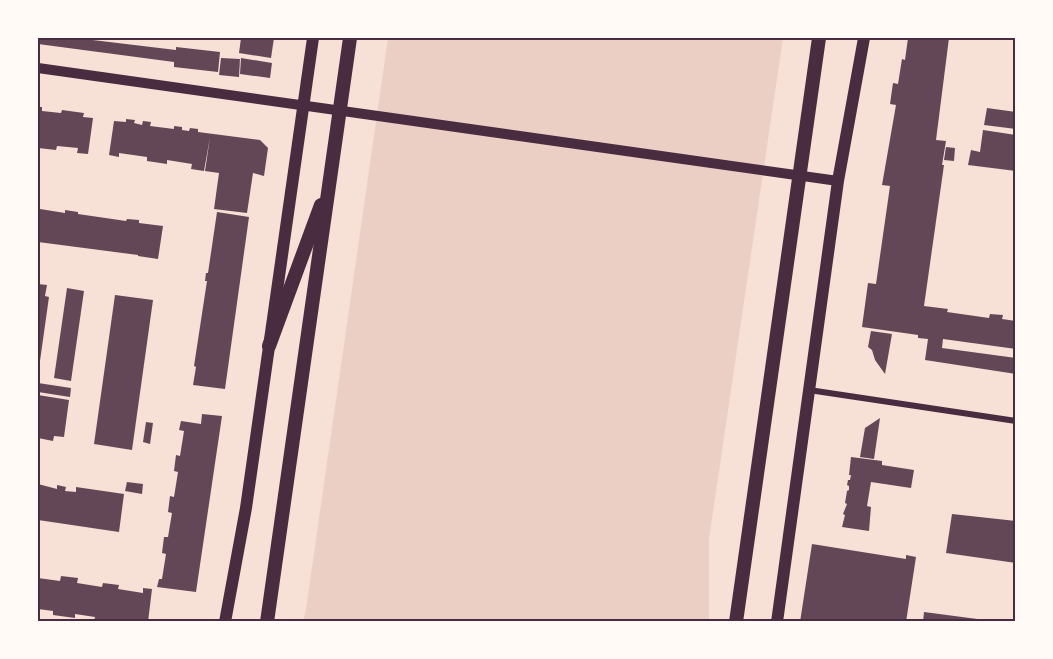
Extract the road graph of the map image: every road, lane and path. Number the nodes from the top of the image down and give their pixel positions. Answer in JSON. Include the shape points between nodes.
{"nodes":[{"id":1,"x":313,"y":38,"type":"edge"},
{"id":2,"x":350,"y":38,"type":"edge"},
{"id":3,"x":819,"y":38,"type":"edge"},
{"id":4,"x":864,"y":38,"type":"edge"},
{"id":5,"x":38,"y":68,"type":"edge"},
{"id":6,"x":303,"y":105,"type":"junction"},
{"id":7,"x":340,"y":111,"type":"junction"},
{"id":8,"x":800,"y":175,"type":"junction"},
{"id":9,"x":331,"y":177,"type":"junction"},
{"id":10,"x":838,"y":181,"type":"junction"},
{"id":11,"x":269,"y":346,"type":"junction"},
{"id":12,"x":809,"y":390,"type":"junction"},
{"id":13,"x":1016,"y":421,"type":"edge"},
{"id":14,"x":225,"y":621,"type":"edge"},
{"id":15,"x":267,"y":621,"type":"edge"},
{"id":16,"x":736,"y":621,"type":"edge"},
{"id":17,"x":777,"y":621,"type":"edge"}],
"edges":[{"from":1,"to":6,"type":"main road"},
{"from":2,"to":7,"type":"main road"},
{"from":3,"to":8,"type":"main road"},
{"from":4,"to":10,"type":"main road"},
{"from":5,"to":6,"type":"street"},
{"from":6,"to":7,"type":"street"},
{"from":6,"to":11,"type":"main road"},
{"from":7,"to":8,"type":"street"},
{"from":7,"to":9,"type":"main road"},
{"from":8,"to":10,"type":"street"},
{"from":8,"to":16,"type":"main road"},
{"from":9,"to":11,"type":"main road"},
{"from":9,"to":15,"type":"main road"},
{"from":10,"to":12,"type":"main road"},
{"from":11,"to":14,"type":"main road"},
{"from":12,"to":13,"type":"street"},
{"from":12,"to":17,"type":"main road"}]}
